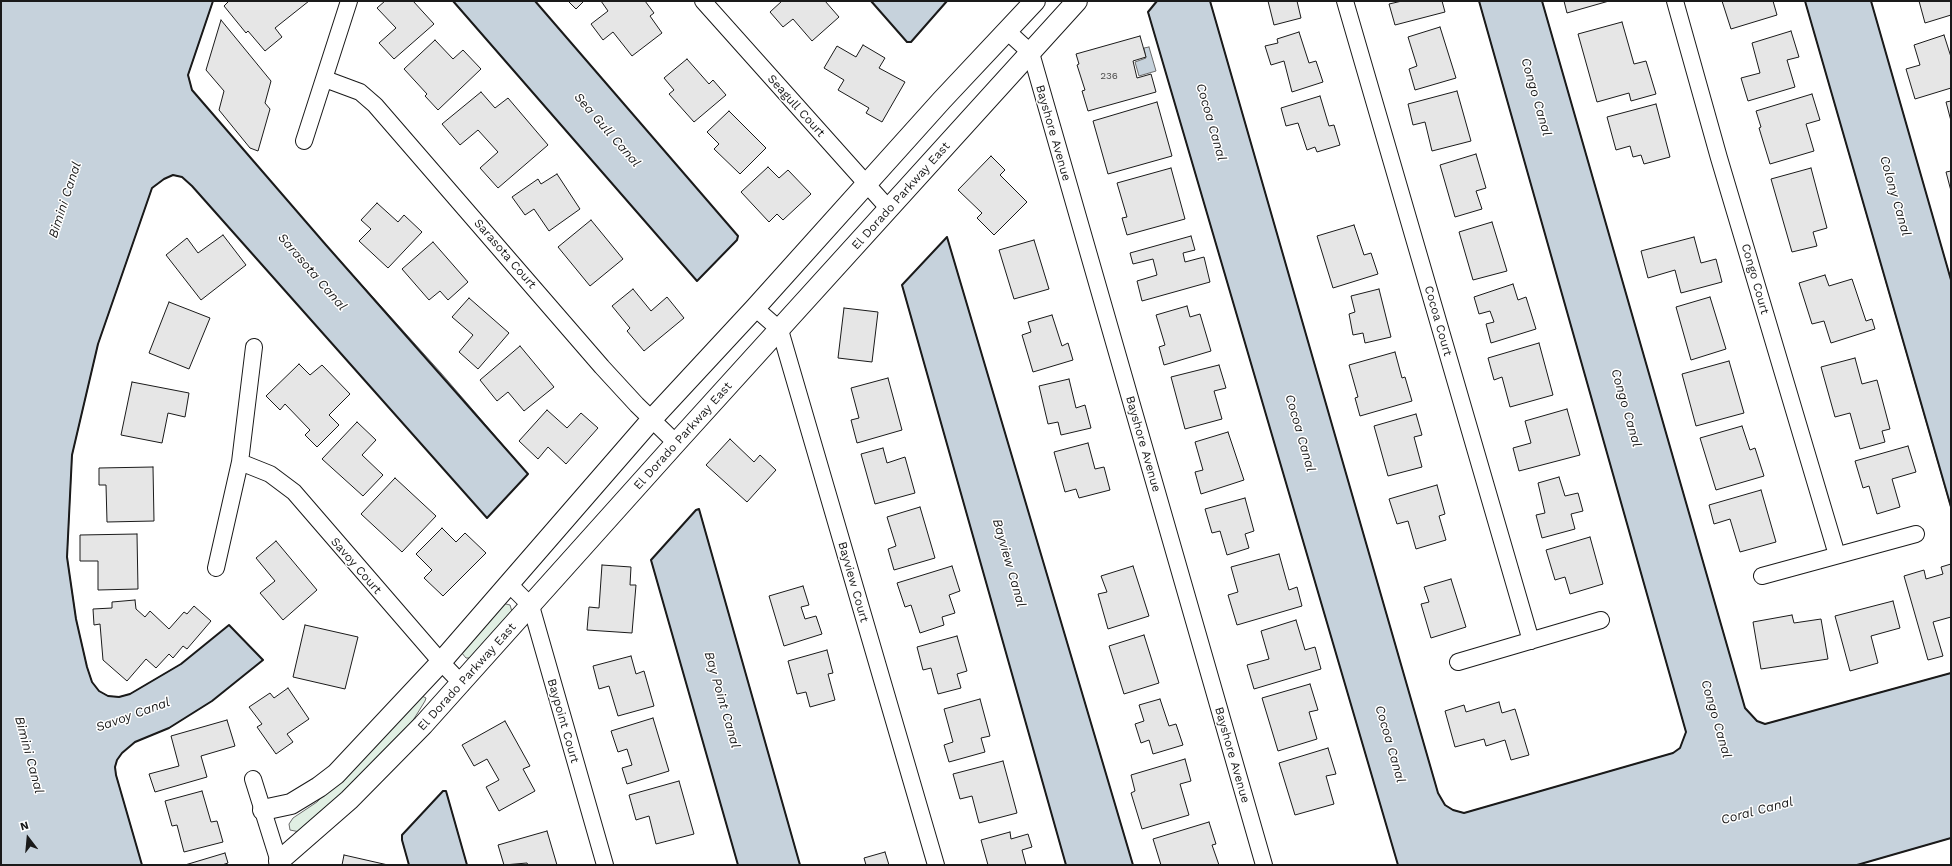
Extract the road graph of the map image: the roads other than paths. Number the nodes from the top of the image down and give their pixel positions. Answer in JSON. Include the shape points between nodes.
{"nodes":[{"id":1,"x":349,"y":1,"type":"edge"},
{"id":2,"x":703,"y":1,"type":"edge"},
{"id":3,"x":1035,"y":1,"type":"edge"},
{"id":4,"x":1078,"y":1,"type":"edge"},
{"id":5,"x":1345,"y":1,"type":"edge"},
{"id":6,"x":1675,"y":1,"type":"edge"},
{"id":7,"x":1008,"y":32,"type":"junction"},
{"id":8,"x":1031,"y":53,"type":"junction"},
{"id":9,"x":325,"y":79,"type":"junction"},
{"id":10,"x":304,"y":141,"type":"dead end"},
{"id":11,"x":867,"y":185,"type":"junction"},
{"id":12,"x":889,"y":209,"type":"junction"},
{"id":13,"x":755,"y":308,"type":"junction"},
{"id":14,"x":780,"y":330,"type":"junction"},
{"id":15,"x":254,"y":347,"type":"dead end"},
{"id":16,"x":652,"y":419,"type":"junction"},
{"id":17,"x":676,"y":443,"type":"junction"},
{"id":18,"x":240,"y":462,"type":"junction"},
{"id":19,"x":1916,"y":534,"type":"dead end"},
{"id":20,"x":1837,"y":555,"type":"junction"},
{"id":21,"x":216,"y":568,"type":"dead end"},
{"id":22,"x":1762,"y":576,"type":"dead end"},
{"id":23,"x":509,"y":584,"type":"junction"},
{"id":24,"x":531,"y":606,"type":"junction"},
{"id":25,"x":1601,"y":620,"type":"dead end"},
{"id":26,"x":1531,"y":641,"type":"junction"},
{"id":27,"x":441,"y":662,"type":"junction"},
{"id":28,"x":1458,"y":662,"type":"dead end"},
{"id":29,"x":462,"y":684,"type":"junction"},
{"id":30,"x":253,"y":779,"type":"dead end"},
{"id":31,"x":263,"y":810,"type":"junction"},
{"id":32,"x":280,"y":863,"type":"edge"},
{"id":33,"x":605,"y":865,"type":"edge"},
{"id":34,"x":936,"y":865,"type":"edge"},
{"id":35,"x":1264,"y":865,"type":"edge"}],
"edges":[{"from":1,"to":9,"type":"street"},
{"from":2,"to":11,"type":"street","name":"Seagull Court"},
{"from":3,"to":7,"type":"street"},
{"from":4,"to":8,"type":"street","name":"El Dorado Parkway East"},
{"from":5,"to":26,"type":"street","name":"Cocoa Court"},
{"from":6,"to":20,"type":"street","name":"Congo Court"},
{"from":7,"to":8,"type":"street"},
{"from":7,"to":11,"type":"street","via":[[942,100]]},
{"from":8,"to":12,"type":"street","name":"El Dorado Parkway East"},
{"from":8,"to":35,"type":"street","name":"Bayshore Avenue"},
{"from":9,"to":10,"type":"street"},
{"from":9,"to":16,"type":"street","name":"Sarasota Court","via":[[360,92],[375,105],[602,367]]},
{"from":11,"to":12,"type":"street","name":"Seagull Court"},
{"from":11,"to":13,"type":"street"},
{"from":12,"to":14,"type":"street","name":"El Dorado Parkway East"},
{"from":13,"to":14,"type":"street"},
{"from":13,"to":16,"type":"street"},
{"from":14,"to":17,"type":"street","name":"El Dorado Parkway East"},
{"from":14,"to":34,"type":"street","name":"Bayview Court"},
{"from":15,"to":18,"type":"street"},
{"from":16,"to":17,"type":"street","name":"Sarasota Court"},
{"from":16,"to":23,"type":"street"},
{"from":17,"to":24,"type":"street","name":"El Dorado Parkway East"},
{"from":18,"to":21,"type":"street"},
{"from":18,"to":27,"type":"street","name":"Savoy Court","via":[[270,474],[294,492]]},
{"from":19,"to":20,"type":"street"},
{"from":20,"to":22,"type":"street"},
{"from":23,"to":24,"type":"street","name":"Baypoint Court"},
{"from":23,"to":27,"type":"street"},
{"from":24,"to":29,"type":"street","name":"El Dorado Parkway East"},
{"from":24,"to":33,"type":"street","name":"Baypoint Court"},
{"from":25,"to":26,"type":"street"},
{"from":26,"to":28,"type":"street"},
{"from":27,"to":29,"type":"street","name":"Savoy Court"},
{"from":27,"to":31,"type":"street","via":[[336,774],[319,788],[291,804]]},
{"from":29,"to":32,"type":"street","name":"El Dorado Parkway East","via":[[349,800]]},
{"from":30,"to":31,"type":"street"},
{"from":31,"to":32,"type":"street"}]}
